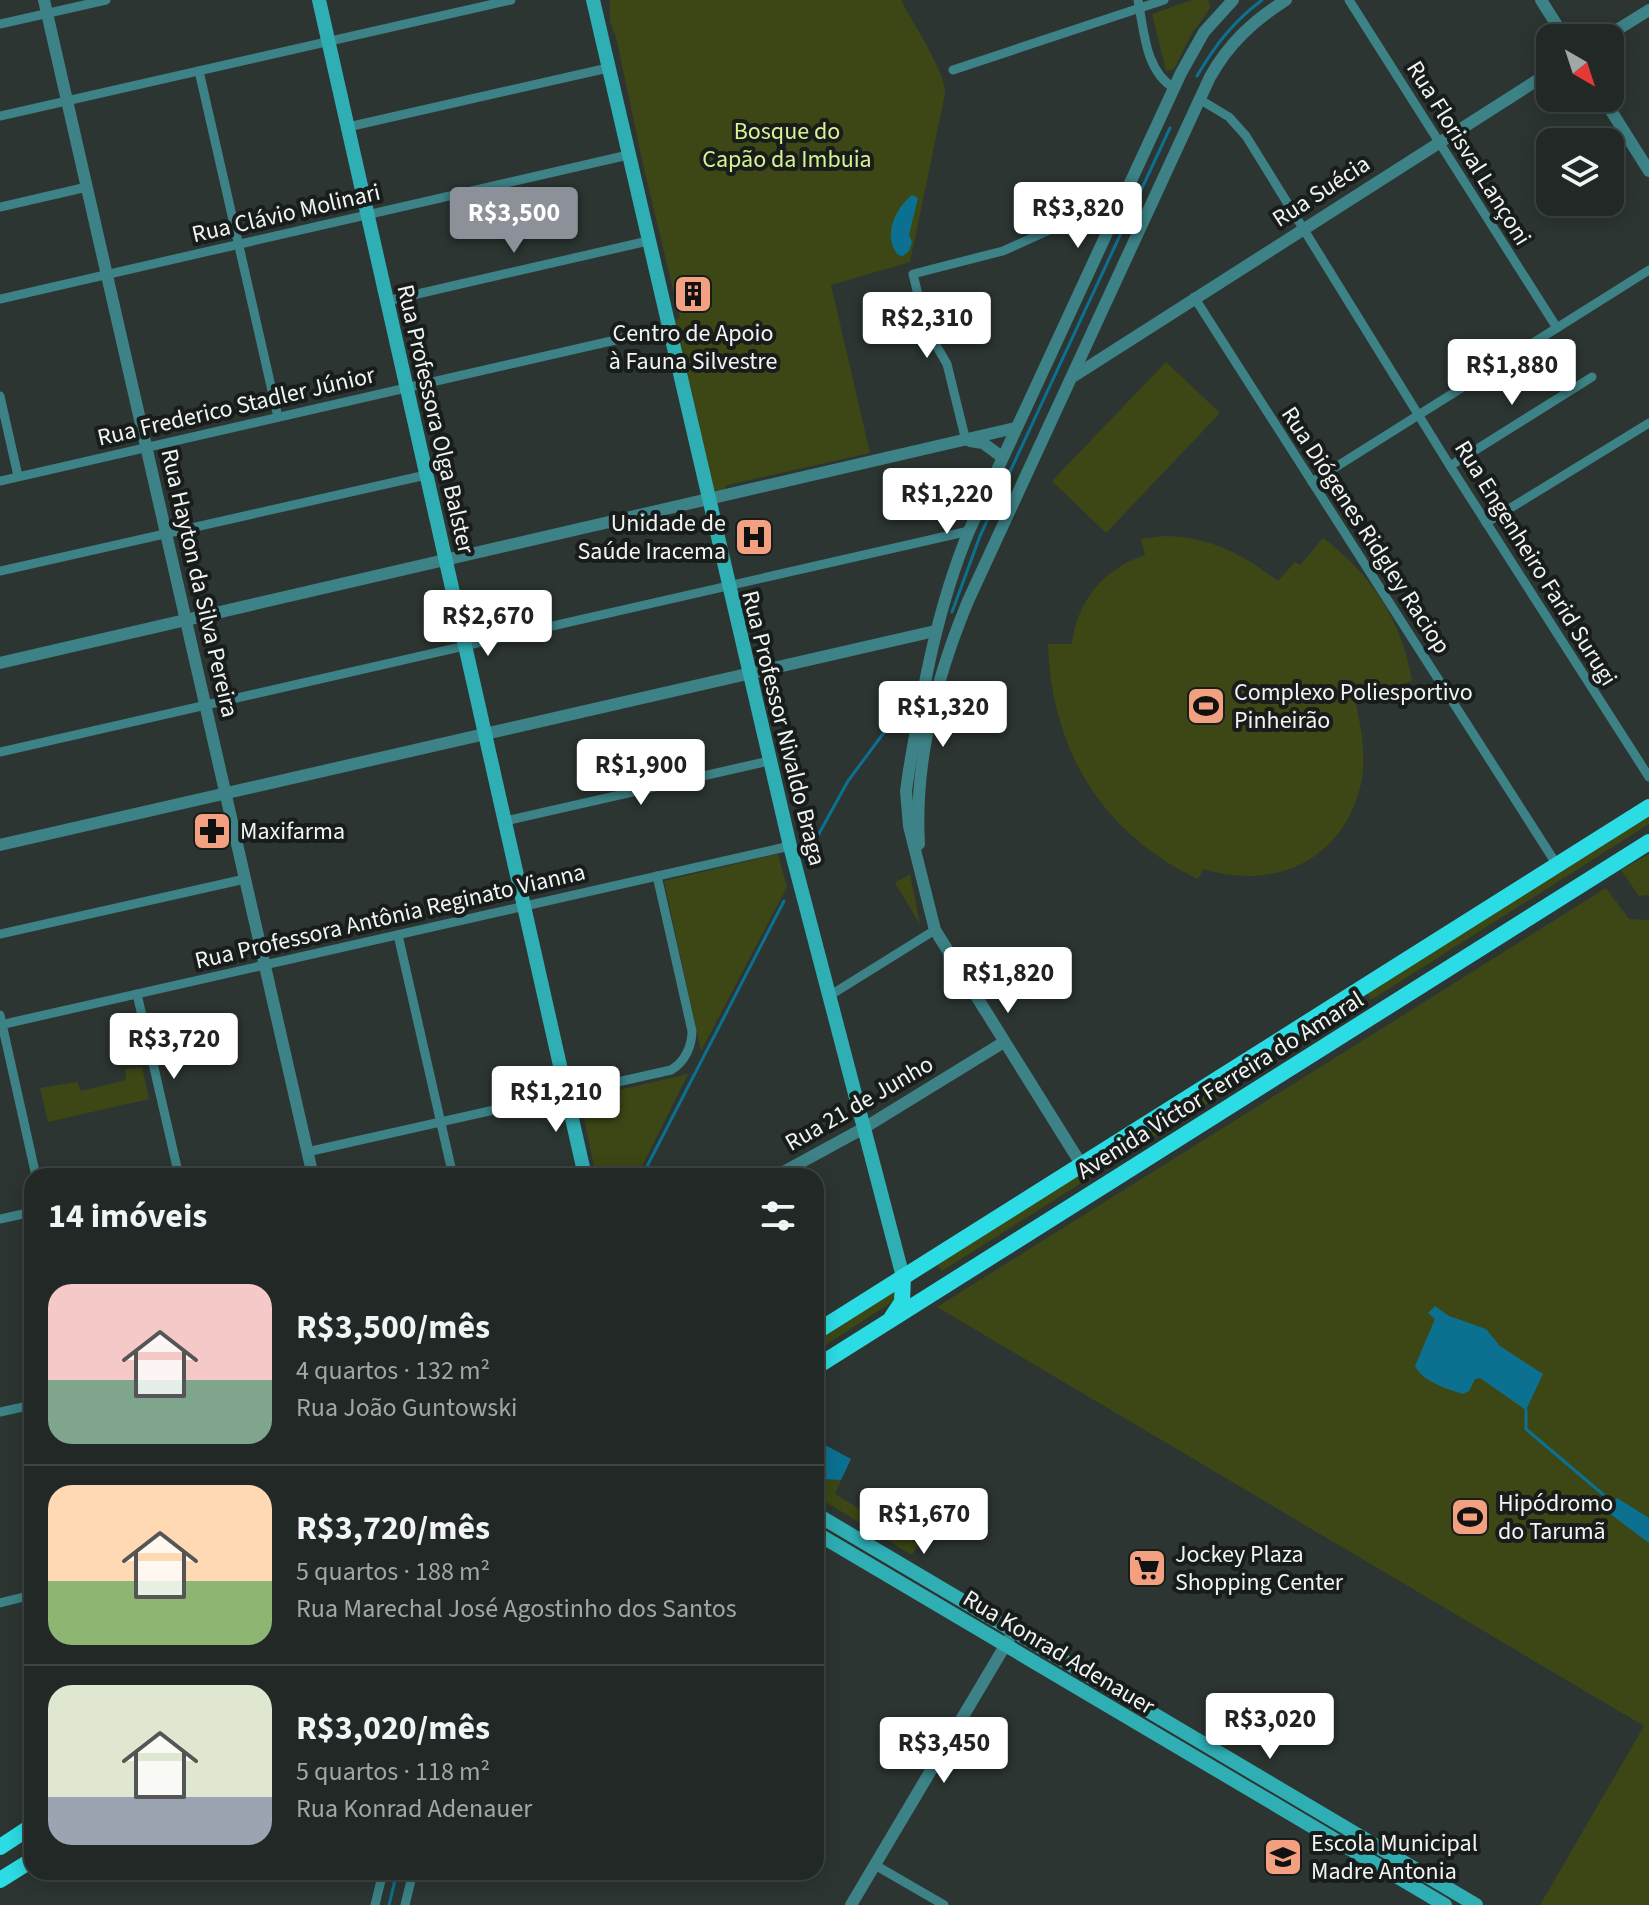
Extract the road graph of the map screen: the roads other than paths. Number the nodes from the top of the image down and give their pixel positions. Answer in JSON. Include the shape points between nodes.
{"nodes":[{"id":1,"x":106,"y":0,"type":"edge"},
{"id":2,"x":319,"y":0,"type":"edge"},
{"id":3,"x":511,"y":0,"type":"edge"},
{"id":4,"x":593,"y":0,"type":"edge"},
{"id":5,"x":1164,"y":0,"type":"edge"},
{"id":6,"x":1286,"y":0,"type":"edge"},
{"id":7,"x":1349,"y":0,"type":"edge"},
{"id":8,"x":1541,"y":0,"type":"edge"},
{"id":9,"x":1226,"y":3,"type":"edge"},
{"id":10,"x":1138,"y":4,"type":"edge"},
{"id":11,"x":46,"y":7,"type":"edge"},
{"id":12,"x":1649,"y":10,"type":"edge"},
{"id":13,"x":0,"y":24,"type":"edge"},
{"id":14,"x":1556,"y":24,"type":"edge"},
{"id":15,"x":1624,"y":26,"type":"edge"},
{"id":16,"x":328,"y":42,"type":"junction"},
{"id":17,"x":608,"y":68,"type":"junction"},
{"id":18,"x":953,"y":70,"type":"dead end"},
{"id":19,"x":199,"y":71,"type":"junction"},
{"id":20,"x":1536,"y":81,"type":"edge"},
{"id":21,"x":1174,"y":88,"type":"junction"},
{"id":22,"x":1199,"y":99,"type":"junction"},
{"id":23,"x":67,"y":101,"type":"junction"},
{"id":24,"x":1612,"y":112,"type":"edge"},
{"id":25,"x":0,"y":116,"type":"edge"},
{"id":26,"x":348,"y":127,"type":"junction"},
{"id":27,"x":1438,"y":142,"type":"junction"},
{"id":28,"x":628,"y":155,"type":"junction"},
{"id":29,"x":1649,"y":171,"type":"edge"},
{"id":30,"x":87,"y":187,"type":"junction"},
{"id":31,"x":1125,"y":196,"type":"junction"},
{"id":32,"x":0,"y":207,"type":"edge"},
{"id":33,"x":1083,"y":213,"type":"junction"},
{"id":34,"x":367,"y":215,"type":"junction"},
{"id":35,"x":1304,"y":229,"type":"junction"},
{"id":36,"x":1107,"y":232,"type":"junction"},
{"id":37,"x":648,"y":241,"type":"junction"},
{"id":38,"x":238,"y":244,"type":"junction"},
{"id":39,"x":1649,"y":270,"type":"edge"},
{"id":40,"x":107,"y":275,"type":"junction"},
{"id":41,"x":1194,"y":297,"type":"junction"},
{"id":42,"x":0,"y":299,"type":"edge"},
{"id":43,"x":387,"y":301,"type":"junction"},
{"id":44,"x":668,"y":328,"type":"junction"},
{"id":45,"x":1557,"y":328,"type":"junction"},
{"id":46,"x":1091,"y":337,"type":"junction"},
{"id":47,"x":1116,"y":348,"type":"junction"},
{"id":48,"x":1592,"y":377,"type":"dead end"},
{"id":49,"x":1072,"y":378,"type":"junction"},
{"id":50,"x":406,"y":388,"type":"junction"},
{"id":51,"x":0,"y":396,"type":"edge"},
{"id":52,"x":1418,"y":415,"type":"junction"},
{"id":53,"x":278,"y":417,"type":"junction"},
{"id":54,"x":1649,"y":423,"type":"edge"},
{"id":55,"x":1015,"y":428,"type":"junction"},
{"id":56,"x":966,"y":441,"type":"junction"},
{"id":57,"x":146,"y":447,"type":"junction"},
{"id":58,"x":1002,"y":457,"type":"junction"},
{"id":59,"x":1450,"y":466,"type":"junction"},
{"id":60,"x":426,"y":475,"type":"junction"},
{"id":61,"x":18,"y":476,"type":"junction"},
{"id":62,"x":0,"y":481,"type":"edge"},
{"id":63,"x":1312,"y":482,"type":"junction"},
{"id":64,"x":707,"y":501,"type":"junction"},
{"id":65,"x":1486,"y":523,"type":"junction"},
{"id":66,"x":969,"y":531,"type":"junction"},
{"id":67,"x":166,"y":534,"type":"junction"},
{"id":68,"x":446,"y":561,"type":"junction"},
{"id":69,"x":0,"y":571,"type":"edge"},
{"id":70,"x":728,"y":587,"type":"junction"},
{"id":71,"x":186,"y":620,"type":"junction"},
{"id":72,"x":935,"y":631,"type":"junction"},
{"id":73,"x":465,"y":646,"type":"junction"},
{"id":74,"x":0,"y":663,"type":"edge"},
{"id":75,"x":748,"y":674,"type":"junction"},
{"id":76,"x":205,"y":705,"type":"junction"},
{"id":77,"x":485,"y":734,"type":"junction"},
{"id":78,"x":0,"y":752,"type":"edge"},
{"id":79,"x":769,"y":761,"type":"junction"},
{"id":80,"x":1649,"y":777,"type":"edge"},
{"id":81,"x":225,"y":794,"type":"junction"},
{"id":82,"x":1649,"y":807,"type":"edge"},
{"id":83,"x":505,"y":821,"type":"junction"},
{"id":84,"x":1649,"y":842,"type":"edge"},
{"id":85,"x":0,"y":845,"type":"edge"},
{"id":86,"x":790,"y":846,"type":"junction"},
{"id":87,"x":1557,"y":865,"type":"junction"},
{"id":88,"x":921,"y":872,"type":"junction"},
{"id":89,"x":657,"y":876,"type":"junction"},
{"id":90,"x":245,"y":879,"type":"junction"},
{"id":91,"x":524,"y":906,"type":"junction"},
{"id":92,"x":935,"y":930,"type":"junction"},
{"id":93,"x":0,"y":934,"type":"edge"},
{"id":94,"x":398,"y":935,"type":"junction"},
{"id":95,"x":264,"y":965,"type":"junction"},
{"id":96,"x":1359,"y":990,"type":"junction"},
{"id":97,"x":137,"y":994,"type":"junction"},
{"id":98,"x":829,"y":996,"type":"junction"},
{"id":99,"x":1327,"y":1010,"type":"junction"},
{"id":100,"x":1375,"y":1015,"type":"junction"},
{"id":101,"x":1,"y":1021,"type":"edge"},
{"id":102,"x":1343,"y":1036,"type":"junction"},
{"id":103,"x":1004,"y":1042,"type":"junction"},
{"id":104,"x":566,"y":1094,"type":"junction"},
{"id":105,"x":441,"y":1122,"type":"junction"},
{"id":106,"x":864,"y":1128,"type":"junction"},
{"id":107,"x":307,"y":1152,"type":"junction"},
{"id":108,"x":1081,"y":1164,"type":"junction"},
{"id":109,"x":34,"y":1168,"type":"edge"},
{"id":110,"x":177,"y":1168,"type":"edge"},
{"id":111,"x":311,"y":1168,"type":"edge"},
{"id":112,"x":451,"y":1168,"type":"edge"},
{"id":113,"x":583,"y":1168,"type":"edge"},
{"id":114,"x":791,"y":1168,"type":"edge"},
{"id":115,"x":24,"y":1214,"type":"edge"},
{"id":116,"x":0,"y":1219,"type":"edge"},
{"id":117,"x":903,"y":1277,"type":"junction"},
{"id":118,"x":889,"y":1322,"type":"junction"},
{"id":119,"x":824,"y":1327,"type":"edge"},
{"id":120,"x":824,"y":1362,"type":"edge"},
{"id":121,"x":24,"y":1407,"type":"edge"},
{"id":122,"x":0,"y":1412,"type":"edge"},
{"id":123,"x":824,"y":1519,"type":"edge"},
{"id":124,"x":824,"y":1538,"type":"edge"},
{"id":125,"x":24,"y":1597,"type":"edge"},
{"id":126,"x":0,"y":1603,"type":"edge"},
{"id":127,"x":1013,"y":1631,"type":"junction"},
{"id":128,"x":1005,"y":1645,"type":"junction"},
{"id":129,"x":24,"y":1831,"type":"edge"},
{"id":130,"x":0,"y":1847,"type":"edge"},
{"id":131,"x":24,"y":1865,"type":"edge"},
{"id":132,"x":875,"y":1865,"type":"junction"},
{"id":133,"x":0,"y":1880,"type":"edge"},
{"id":134,"x":381,"y":1880,"type":"edge"},
{"id":135,"x":411,"y":1880,"type":"edge"},
{"id":136,"x":375,"y":1905,"type":"edge"},
{"id":137,"x":405,"y":1905,"type":"edge"},
{"id":138,"x":851,"y":1905,"type":"edge"},
{"id":139,"x":944,"y":1905,"type":"edge"},
{"id":140,"x":1445,"y":1905,"type":"edge"},
{"id":141,"x":1476,"y":1905,"type":"edge"}],
"edges":[{"from":1,"to":11,"type":"street"},
{"from":2,"to":16,"type":"main road","name":"Rua Professora Olga Balster"},
{"from":3,"to":16,"type":"street"},
{"from":4,"to":17,"type":"main road","name":"Rua Professor Nivaldo Braga"},
{"from":5,"to":10,"type":"street"},
{"from":6,"to":22,"type":"street","via":[[1235,39]]},
{"from":7,"to":27,"type":"street","name":"Rua Florisval Lançoni"},
{"from":8,"to":14,"type":"street"},
{"from":9,"to":21,"type":"street"},
{"from":10,"to":18,"type":"street"},
{"from":10,"to":21,"type":"street","via":[[1153,67]]},
{"from":11,"to":13,"type":"street"},
{"from":11,"to":23,"type":"street","name":"Rua Hayton da Silva Pereira"},
{"from":12,"to":15,"type":"street"},
{"from":16,"to":19,"type":"street"},
{"from":16,"to":26,"type":"main road","name":"Rua Professora Olga Balster"},
{"from":17,"to":26,"type":"street"},
{"from":17,"to":28,"type":"main road","name":"Rua Professor Nivaldo Braga"},
{"from":19,"to":23,"type":"street"},
{"from":19,"to":38,"type":"street"},
{"from":20,"to":27,"type":"street","name":"Rua Suécia"},
{"from":21,"to":22,"type":"street"},
{"from":21,"to":31,"type":"street"},
{"from":22,"to":35,"type":"street","name":"Rua Engenheiro Farid Surugi","via":[[1240,128]]},
{"from":22,"to":46,"type":"street"},
{"from":23,"to":25,"type":"street"},
{"from":23,"to":30,"type":"street","name":"Rua Hayton da Silva Pereira"},
{"from":24,"to":29,"type":"street"},
{"from":26,"to":34,"type":"main road","name":"Rua Professora Olga Balster"},
{"from":27,"to":35,"type":"street","name":"Rua Suécia"},
{"from":27,"to":45,"type":"street","name":"Rua Florisval Lançoni"},
{"from":28,"to":34,"type":"street","name":"Rua Clávio Molinari"},
{"from":28,"to":37,"type":"main road","name":"Rua Professor Nivaldo Braga"},
{"from":30,"to":32,"type":"street"},
{"from":30,"to":40,"type":"street","name":"Rua Hayton da Silva Pereira"},
{"from":31,"to":33,"type":"street"},
{"from":31,"to":36,"type":"street"},
{"from":33,"to":36,"type":"street","via":[[1098,219]]},
{"from":33,"to":56,"type":"street","via":[[1003,251],[913,274],[926,328],[947,364]]},
{"from":34,"to":38,"type":"street","name":"Rua Clávio Molinari"},
{"from":34,"to":43,"type":"main road","name":"Rua Professora Olga Balster"},
{"from":35,"to":41,"type":"street","name":"Rua Suécia"},
{"from":35,"to":52,"type":"street","name":"Rua Engenheiro Farid Surugi"},
{"from":36,"to":55,"type":"street"},
{"from":37,"to":43,"type":"street"},
{"from":37,"to":44,"type":"main road","name":"Rua Professor Nivaldo Braga"},
{"from":38,"to":40,"type":"street","name":"Rua Clávio Molinari"},
{"from":38,"to":53,"type":"street"},
{"from":39,"to":45,"type":"street"},
{"from":40,"to":42,"type":"street","name":"Rua Clávio Molinari"},
{"from":40,"to":57,"type":"street","name":"Rua Hayton da Silva Pereira"},
{"from":41,"to":47,"type":"street","name":"Rua Suécia"},
{"from":41,"to":63,"type":"street","name":"Rua Diógenes Ridgley Raciop"},
{"from":43,"to":50,"type":"main road","name":"Rua Professora Olga Balster"},
{"from":44,"to":50,"type":"street","name":"Rua Frederico Stadler Júnior"},
{"from":44,"to":64,"type":"main road","name":"Rua Professor Nivaldo Braga"},
{"from":45,"to":52,"type":"street"},
{"from":46,"to":47,"type":"street","via":[[1099,346]]},
{"from":46,"to":49,"type":"street"},
{"from":47,"to":49,"type":"street","name":"Rua Suécia"},
{"from":48,"to":59,"type":"street"},
{"from":49,"to":88,"type":"street","via":[[942,667],[919,782]]},
{"from":50,"to":53,"type":"street","name":"Rua Frederico Stadler Júnior"},
{"from":50,"to":60,"type":"main road","name":"Rua Professora Olga Balster"},
{"from":51,"to":61,"type":"street"},
{"from":52,"to":59,"type":"street","name":"Rua Engenheiro Farid Surugi"},
{"from":52,"to":63,"type":"street"},
{"from":53,"to":57,"type":"street","name":"Rua Frederico Stadler Júnior"},
{"from":54,"to":65,"type":"street"},
{"from":55,"to":56,"type":"street"},
{"from":55,"to":58,"type":"street"},
{"from":56,"to":58,"type":"street","via":[[983,443]]},
{"from":56,"to":64,"type":"street"},
{"from":57,"to":61,"type":"street","name":"Rua Frederico Stadler Júnior"},
{"from":57,"to":67,"type":"street","name":"Rua Hayton da Silva Pereira"},
{"from":58,"to":66,"type":"street"},
{"from":59,"to":65,"type":"street","name":"Rua Engenheiro Farid Surugi"},
{"from":60,"to":67,"type":"street"},
{"from":60,"to":68,"type":"main road","name":"Rua Professora Olga Balster"},
{"from":61,"to":62,"type":"street","name":"Rua Frederico Stadler Júnior"},
{"from":63,"to":87,"type":"street","name":"Rua Diógenes Ridgley Raciop"},
{"from":64,"to":68,"type":"street"},
{"from":64,"to":70,"type":"main road","name":"Rua Professor Nivaldo Braga"},
{"from":65,"to":80,"type":"street","name":"Rua Engenheiro Farid Surugi"},
{"from":66,"to":70,"type":"street"},
{"from":66,"to":72,"type":"street"},
{"from":67,"to":69,"type":"street"},
{"from":67,"to":71,"type":"street","name":"Rua Hayton da Silva Pereira"},
{"from":68,"to":71,"type":"street"},
{"from":68,"to":73,"type":"main road","name":"Rua Professora Olga Balster"},
{"from":70,"to":73,"type":"street"},
{"from":70,"to":75,"type":"main road","name":"Rua Professor Nivaldo Braga"},
{"from":71,"to":74,"type":"street"},
{"from":71,"to":76,"type":"street","name":"Rua Hayton da Silva Pereira"},
{"from":72,"to":75,"type":"street"},
{"from":72,"to":88,"type":"street","via":[[906,791]]},
{"from":73,"to":76,"type":"street"},
{"from":73,"to":77,"type":"main road","name":"Rua Professora Olga Balster"},
{"from":75,"to":77,"type":"street"},
{"from":75,"to":79,"type":"main road","name":"Rua Professor Nivaldo Braga"},
{"from":76,"to":78,"type":"street"},
{"from":76,"to":81,"type":"street","name":"Rua Hayton da Silva Pereira"},
{"from":77,"to":81,"type":"street"},
{"from":77,"to":83,"type":"main road","name":"Rua Professora Olga Balster"},
{"from":79,"to":83,"type":"street"},
{"from":79,"to":86,"type":"main road","name":"Rua Professor Nivaldo Braga"},
{"from":81,"to":85,"type":"street"},
{"from":81,"to":90,"type":"street","name":"Rua Hayton da Silva Pereira"},
{"from":82,"to":87,"type":"highway","name":"Avenida Victor Ferreira do Amaral"},
{"from":83,"to":91,"type":"main road","name":"Rua Professora Olga Balster"},
{"from":84,"to":100,"type":"highway","name":"Avenida Victor Ferreira do Amaral"},
{"from":86,"to":89,"type":"street","name":"Rua Professora Antônia Reginato Vianna"},
{"from":86,"to":98,"type":"main road","name":"Rua Professor Nivaldo Braga"},
{"from":87,"to":96,"type":"highway","name":"Avenida Victor Ferreira do Amaral"},
{"from":88,"to":92,"type":"street"},
{"from":89,"to":91,"type":"street","name":"Rua Professora Antônia Reginato Vianna"},
{"from":89,"to":104,"type":"street","via":[[691,1043],[683,1061],[671,1070]]},
{"from":90,"to":93,"type":"street"},
{"from":90,"to":95,"type":"street","name":"Rua Hayton da Silva Pereira"},
{"from":91,"to":94,"type":"street","name":"Rua Professora Antônia Reginato Vianna"},
{"from":91,"to":104,"type":"main road","name":"Rua Professora Olga Balster"},
{"from":92,"to":98,"type":"street"},
{"from":92,"to":103,"type":"street"},
{"from":94,"to":95,"type":"street","name":"Rua Professora Antônia Reginato Vianna"},
{"from":94,"to":105,"type":"street"},
{"from":95,"to":97,"type":"street","name":"Rua Professora Antônia Reginato Vianna"},
{"from":95,"to":107,"type":"street","name":"Rua Hayton da Silva Pereira"},
{"from":96,"to":99,"type":"highway","name":"Avenida Victor Ferreira do Amaral"},
{"from":96,"to":100,"type":"highway","via":[[1359,1007]]},
{"from":97,"to":101,"type":"street","name":"Rua Professora Antônia Reginato Vianna"},
{"from":97,"to":110,"type":"street"},
{"from":98,"to":106,"type":"main road","name":"Rua Professor Nivaldo Braga"},
{"from":99,"to":102,"type":"highway","via":[[1343,1017]]},
{"from":99,"to":108,"type":"highway","name":"Avenida Victor Ferreira do Amaral"},
{"from":100,"to":102,"type":"highway","name":"Avenida Victor Ferreira do Amaral"},
{"from":101,"to":109,"type":"street"},
{"from":102,"to":118,"type":"highway","name":"Avenida Victor Ferreira do Amaral"},
{"from":103,"to":106,"type":"street","name":"Rua 21 de Junho"},
{"from":103,"to":108,"type":"street"},
{"from":104,"to":105,"type":"street"},
{"from":104,"to":113,"type":"main road","name":"Rua Professora Olga Balster"},
{"from":105,"to":107,"type":"street"},
{"from":105,"to":112,"type":"street"},
{"from":106,"to":114,"type":"street","name":"Rua 21 de Junho"},
{"from":106,"to":117,"type":"main road","name":"Rua Professor Nivaldo Braga"},
{"from":107,"to":111,"type":"street","name":"Rua Hayton da Silva Pereira"},
{"from":108,"to":117,"type":"highway","name":"Avenida Victor Ferreira do Amaral"},
{"from":115,"to":116,"type":"street"},
{"from":117,"to":118,"type":"highway","via":[[902,1302]]},
{"from":117,"to":119,"type":"highway","name":"Avenida Victor Ferreira do Amaral"},
{"from":118,"to":120,"type":"highway","name":"Avenida Victor Ferreira do Amaral"},
{"from":121,"to":122,"type":"street"},
{"from":123,"to":127,"type":"main road","name":"Rua Konrad Adenauer"},
{"from":124,"to":128,"type":"main road","name":"Rua Konrad Adenauer"},
{"from":125,"to":126,"type":"street"},
{"from":127,"to":128,"type":"street"},
{"from":127,"to":141,"type":"main road","name":"Rua Konrad Adenauer"},
{"from":128,"to":132,"type":"street"},
{"from":128,"to":140,"type":"main road","name":"Rua Konrad Adenauer"},
{"from":129,"to":130,"type":"highway"},
{"from":131,"to":133,"type":"highway"},
{"from":132,"to":138,"type":"street"},
{"from":132,"to":139,"type":"street"},
{"from":134,"to":136,"type":"street"},
{"from":135,"to":137,"type":"street"}]}
